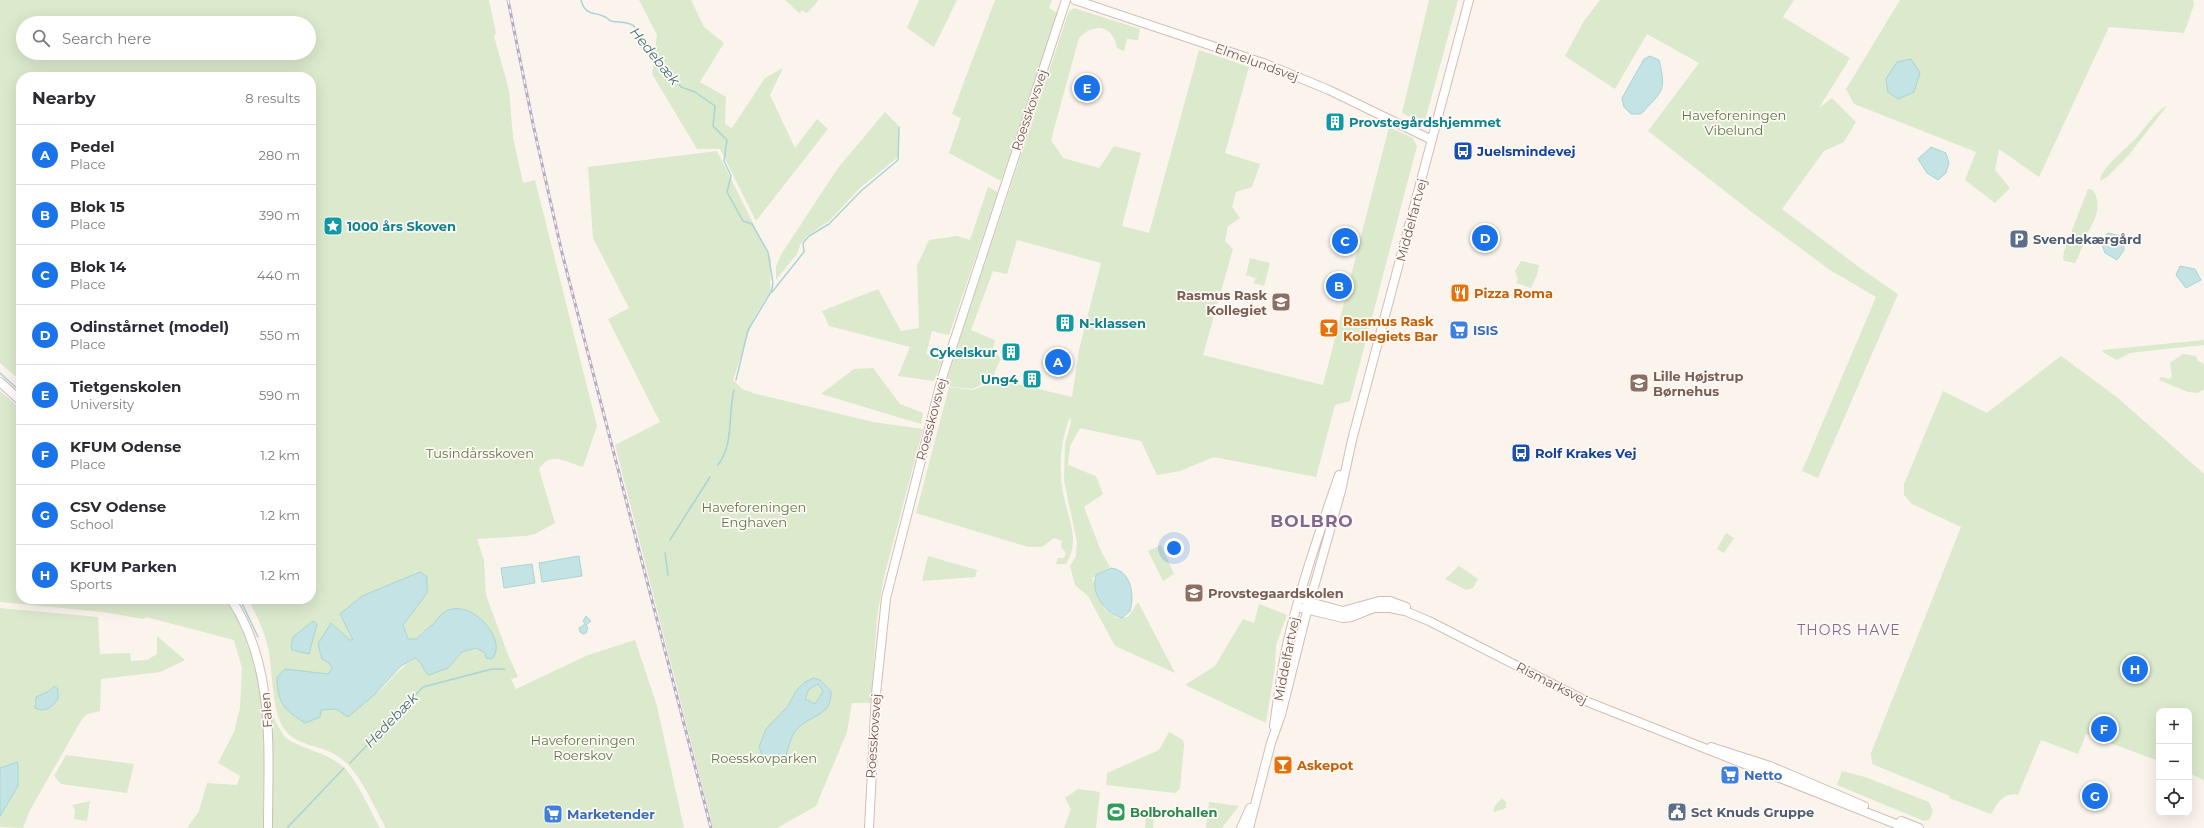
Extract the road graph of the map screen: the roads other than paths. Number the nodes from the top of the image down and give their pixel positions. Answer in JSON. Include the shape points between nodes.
{"nodes":[{"id":1,"x":1066,"y":0,"type":"edge"},
{"id":2,"x":1075,"y":0,"type":"edge"},
{"id":3,"x":1469,"y":0,"type":"edge"},
{"id":4,"x":1432,"y":140,"type":"junction"},
{"id":5,"x":0,"y":382,"type":"edge"},
{"id":6,"x":16,"y":396,"type":"edge"},
{"id":7,"x":1352,"y":440,"type":"junction"},
{"id":8,"x":235,"y":604,"type":"edge"},
{"id":9,"x":1305,"y":605,"type":"junction"},
{"id":10,"x":1281,"y":716,"type":"junction"},
{"id":11,"x":1678,"y":737,"type":"junction"},
{"id":12,"x":1271,"y":743,"type":"junction"},
{"id":13,"x":1732,"y":760,"type":"junction"},
{"id":14,"x":1264,"y":772,"type":"junction"},
{"id":15,"x":1789,"y":774,"type":"junction"},
{"id":16,"x":1775,"y":777,"type":"junction"},
{"id":17,"x":1835,"y":793,"type":"junction"},
{"id":18,"x":1248,"y":813,"type":"junction"},
{"id":19,"x":268,"y":828,"type":"edge"},
{"id":20,"x":869,"y":828,"type":"edge"},
{"id":21,"x":1237,"y":828,"type":"edge"},
{"id":22,"x":1241,"y":828,"type":"edge"},
{"id":23,"x":1249,"y":828,"type":"edge"},
{"id":24,"x":1906,"y":828,"type":"edge"},
{"id":25,"x":1919,"y":828,"type":"edge"}],
"edges":[{"from":1,"to":20,"type":"main road","name":"Roesskovsvej","via":[[942,378],[886,598],[876,694]]},
{"from":2,"to":4,"type":"main road","name":"Elmelundsvej","via":[[1266,64],[1330,90]]},
{"from":3,"to":4,"type":"main road","name":"Middelfartvej"},
{"from":4,"to":7,"type":"main road","name":"Middelfartvej"},
{"from":5,"to":6,"type":"main road"},
{"from":7,"to":9,"type":"main road","name":"Middelfartvej","via":[[1340,491]]},
{"from":7,"to":9,"type":"main road","name":"Middelfartvej","via":[[1321,528]]},
{"from":8,"to":19,"type":"main road","name":"Falen","via":[[255,646],[266,694]]},
{"from":9,"to":10,"type":"main road","name":"Middelfartvej"},
{"from":9,"to":10,"type":"main road","via":[[1288,705]]},
{"from":9,"to":11,"type":"main road","name":"Rismarksvej","via":[[1343,611],[1372,602],[1390,601],[1399,604],[1588,702]]},
{"from":9,"to":12,"type":"main road","name":"Middelfartvej","via":[[1287,645]]},
{"from":10,"to":12,"type":"main road","name":"Middelfartvej"},
{"from":11,"to":13,"type":"main road","name":"Rismarksvej"},
{"from":11,"to":15,"type":"main road","name":"Rismarksvej"},
{"from":12,"to":14,"type":"main road","name":"Middelfartvej"},
{"from":13,"to":15,"type":"main road","via":[[1778,774]]},
{"from":13,"to":16,"type":"main road","name":"Rismarksvej"},
{"from":14,"to":18,"type":"main road"},
{"from":14,"to":23,"type":"main road","name":"Middelfartvej"},
{"from":15,"to":17,"type":"main road","name":"Rismarksvej"},
{"from":16,"to":17,"type":"main road","via":[[1790,778]]},
{"from":16,"to":24,"type":"main road","name":"Rismarksvej"},
{"from":17,"to":25,"type":"main road","name":"Rismarksvej"},
{"from":18,"to":21,"type":"main road"},
{"from":18,"to":22,"type":"main road"}]}
